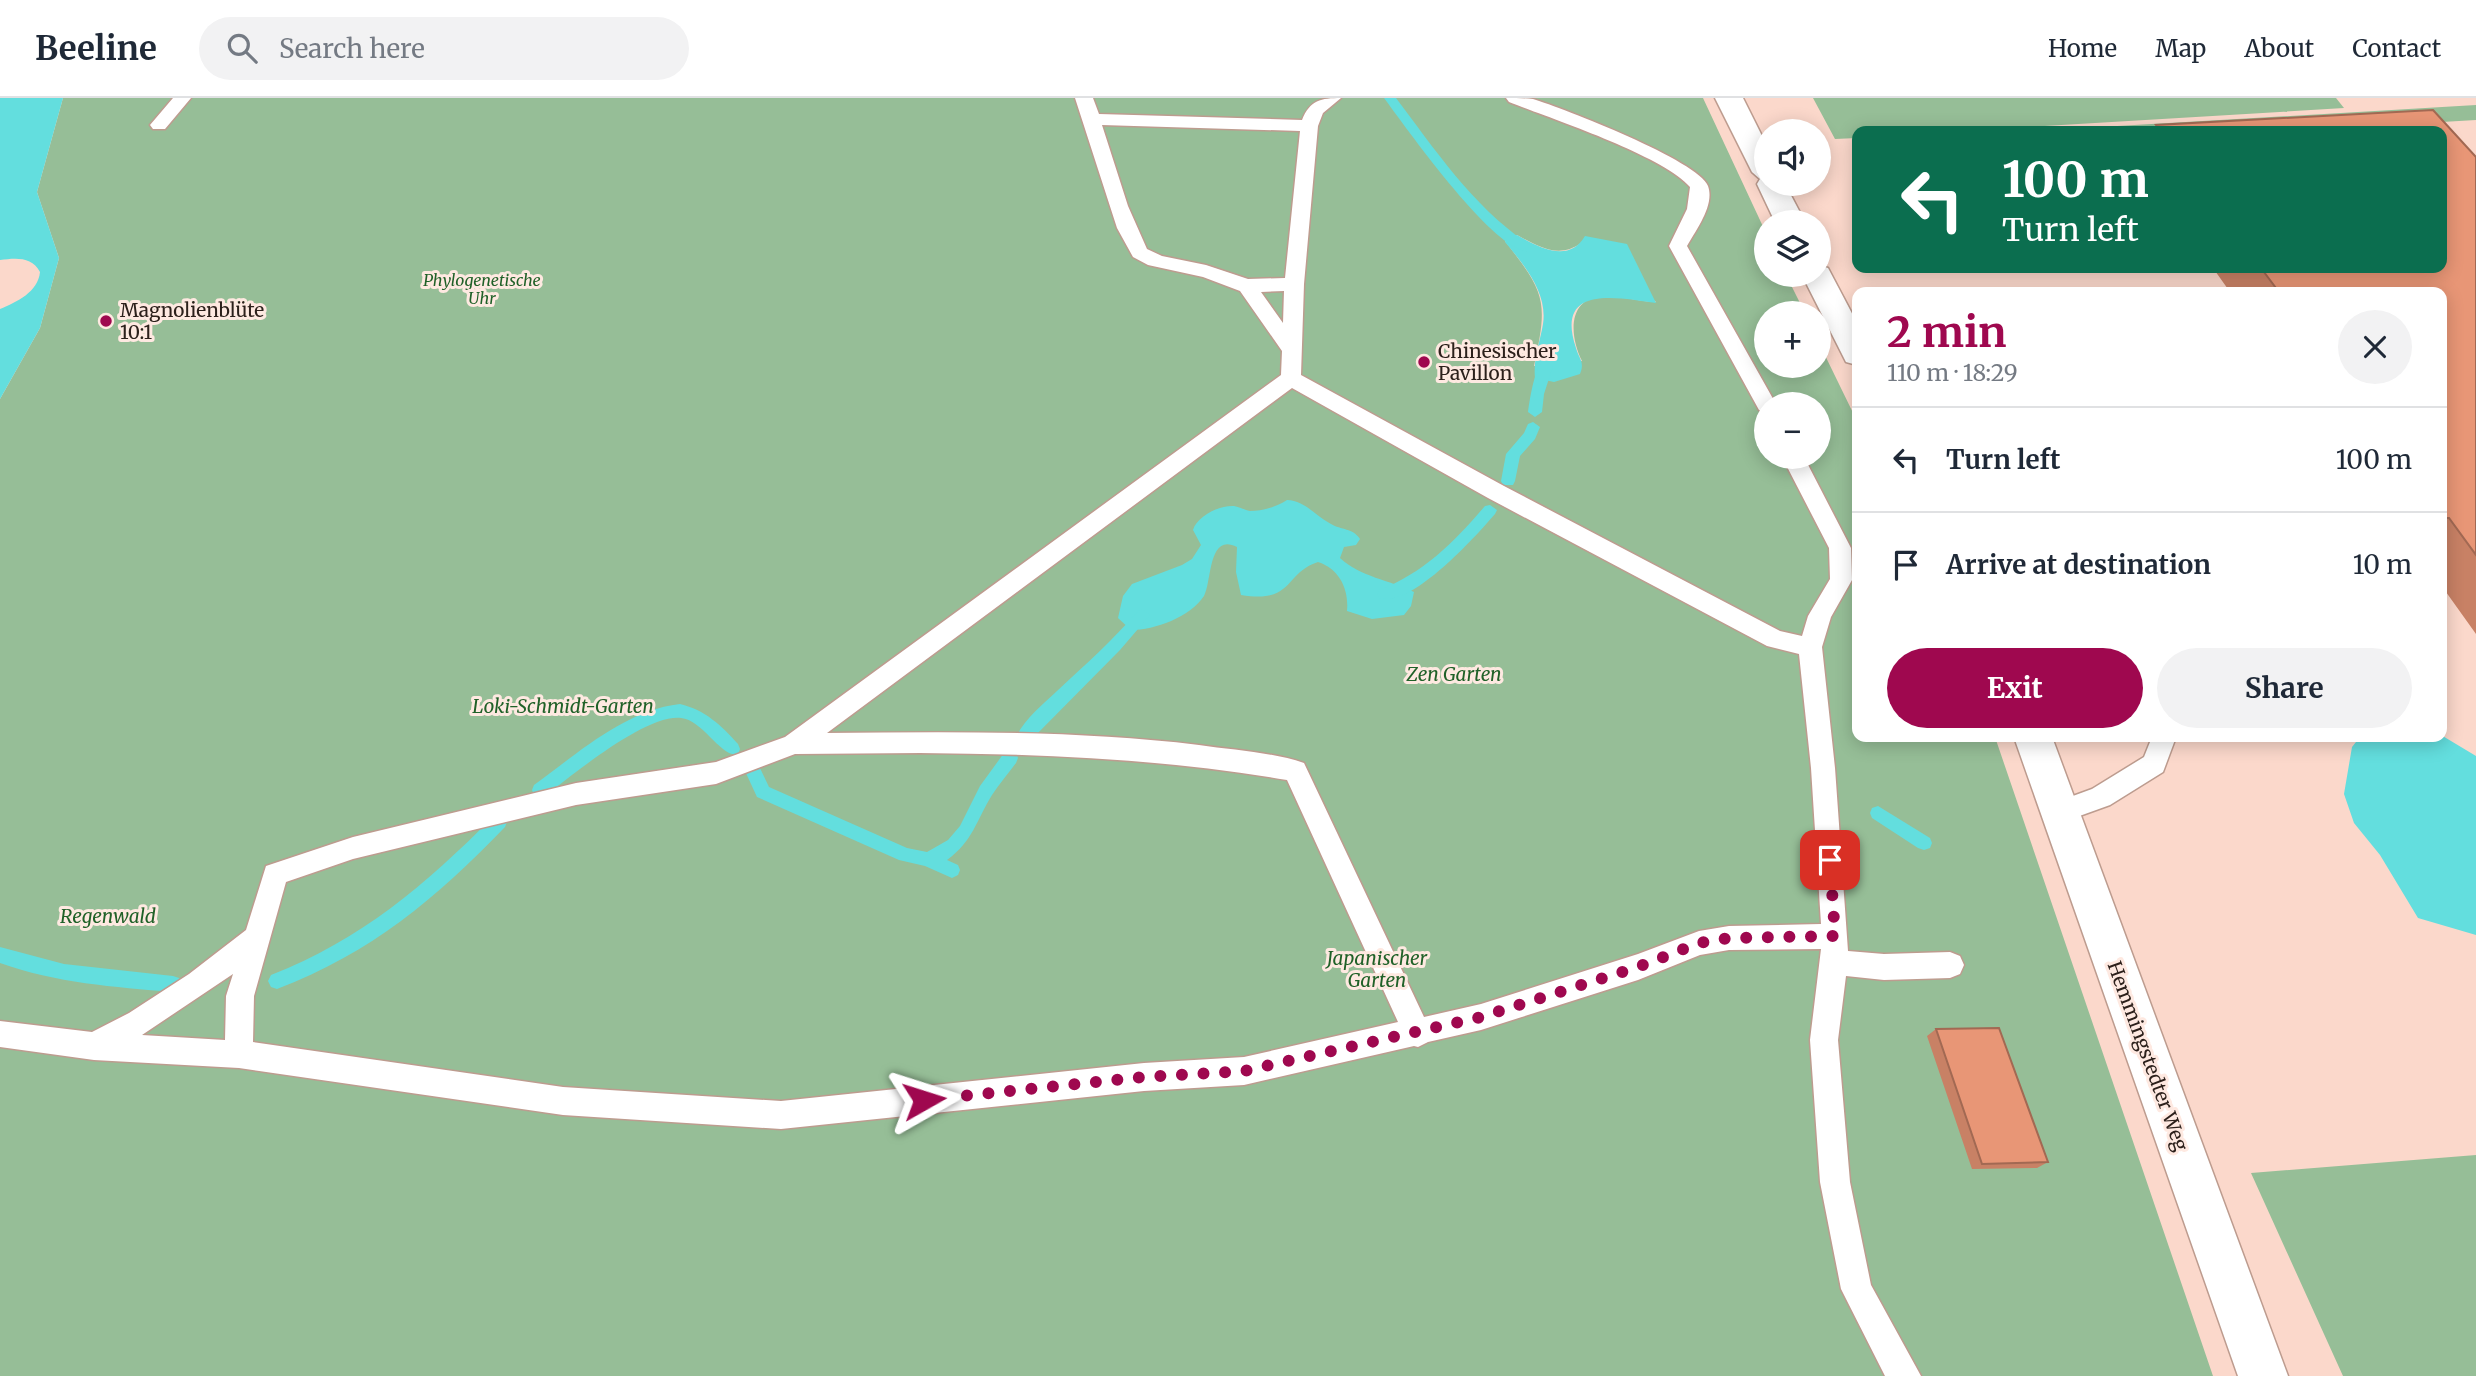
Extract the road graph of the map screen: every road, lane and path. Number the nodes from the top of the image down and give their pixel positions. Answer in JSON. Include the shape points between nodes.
{"nodes":[{"id":1,"x":182,"y":98,"type":"edge"},
{"id":2,"x":1084,"y":98,"type":"edge"},
{"id":3,"x":1332,"y":98,"type":"edge"},
{"id":4,"x":1515,"y":98,"type":"edge"},
{"id":5,"x":1729,"y":98,"type":"edge"},
{"id":6,"x":1094,"y":119,"type":"junction"},
{"id":7,"x":159,"y":125,"type":"dead end"},
{"id":8,"x":1310,"y":126,"type":"junction"},
{"id":9,"x":1754,"y":148,"type":"edge"},
{"id":10,"x":1294,"y":284,"type":"junction"},
{"id":11,"x":1247,"y":286,"type":"junction"},
{"id":12,"x":1823,"y":287,"type":"edge"},
{"id":13,"x":1852,"y":344,"type":"edge"},
{"id":14,"x":1292,"y":351,"type":"junction"},
{"id":15,"x":1291,"y":378,"type":"junction"},
{"id":16,"x":1759,"y":392,"type":"edge"},
{"id":17,"x":1799,"y":469,"type":"edge"},
{"id":18,"x":1810,"y":647,"type":"junction"},
{"id":19,"x":2035,"y":742,"type":"edge"},
{"id":20,"x":2162,"y":742,"type":"edge"},
{"id":21,"x":794,"y":744,"type":"junction"},
{"id":22,"x":2060,"y":811,"type":"junction"},
{"id":23,"x":255,"y":939,"type":"junction"},
{"id":24,"x":1835,"y":949,"type":"junction"},
{"id":25,"x":1950,"y":965,"type":"dead end"},
{"id":26,"x":0,"y":1034,"type":"edge"},
{"id":27,"x":1418,"y":1034,"type":"junction"},
{"id":28,"x":94,"y":1046,"type":"junction"},
{"id":29,"x":239,"y":1054,"type":"junction"},
{"id":30,"x":1905,"y":1376,"type":"edge"},
{"id":31,"x":2263,"y":1376,"type":"edge"}],
"edges":[{"from":1,"to":7,"type":"lane"},
{"from":2,"to":6,"type":"lane"},
{"from":3,"to":8,"type":"lane","via":[[1315,110]]},
{"from":4,"to":16,"type":"lane","via":[[1641,149],[1694,176],[1699,202],[1678,246]]},
{"from":5,"to":9,"type":"street"},
{"from":6,"to":8,"type":"lane"},
{"from":6,"to":11,"type":"lane","via":[[1136,251]]},
{"from":8,"to":10,"type":"lane"},
{"from":10,"to":11,"type":"lane"},
{"from":10,"to":14,"type":"lane"},
{"from":11,"to":14,"type":"lane"},
{"from":12,"to":13,"type":"street"},
{"from":14,"to":15,"type":"lane"},
{"from":15,"to":18,"type":"lane","via":[[1506,498],[1775,639]]},
{"from":15,"to":21,"type":"lane"},
{"from":17,"to":18,"type":"lane","via":[[1840,548],[1840,580]]},
{"from":18,"to":24,"type":"lane"},
{"from":19,"to":22,"type":"street","name":"Hemmingstedter Weg"},
{"from":20,"to":22,"type":"lane","via":[[2154,764],[2101,797]]},
{"from":21,"to":23,"type":"lane","via":[[716,773],[576,794],[353,848],[275,874]]},
{"from":21,"to":27,"type":"lane","via":[[987,742],[1176,751],[1295,771]]},
{"from":22,"to":31,"type":"street","name":"Hemmingstedter Weg"},
{"from":23,"to":28,"type":"lane","via":[[170,1003]]},
{"from":23,"to":29,"type":"lane","via":[[240,996]]},
{"from":24,"to":25,"type":"lane","via":[[1884,967]]},
{"from":24,"to":27,"type":"lane","via":[[1740,937],[1699,943],[1638,967]]},
{"from":24,"to":30,"type":"lane","via":[[1824,1040],[1836,1182],[1856,1289]]},
{"from":26,"to":28,"type":"lane"},
{"from":27,"to":29,"type":"lane","via":[[1244,1071],[781,1115],[563,1101]]},
{"from":28,"to":29,"type":"lane"}]}
